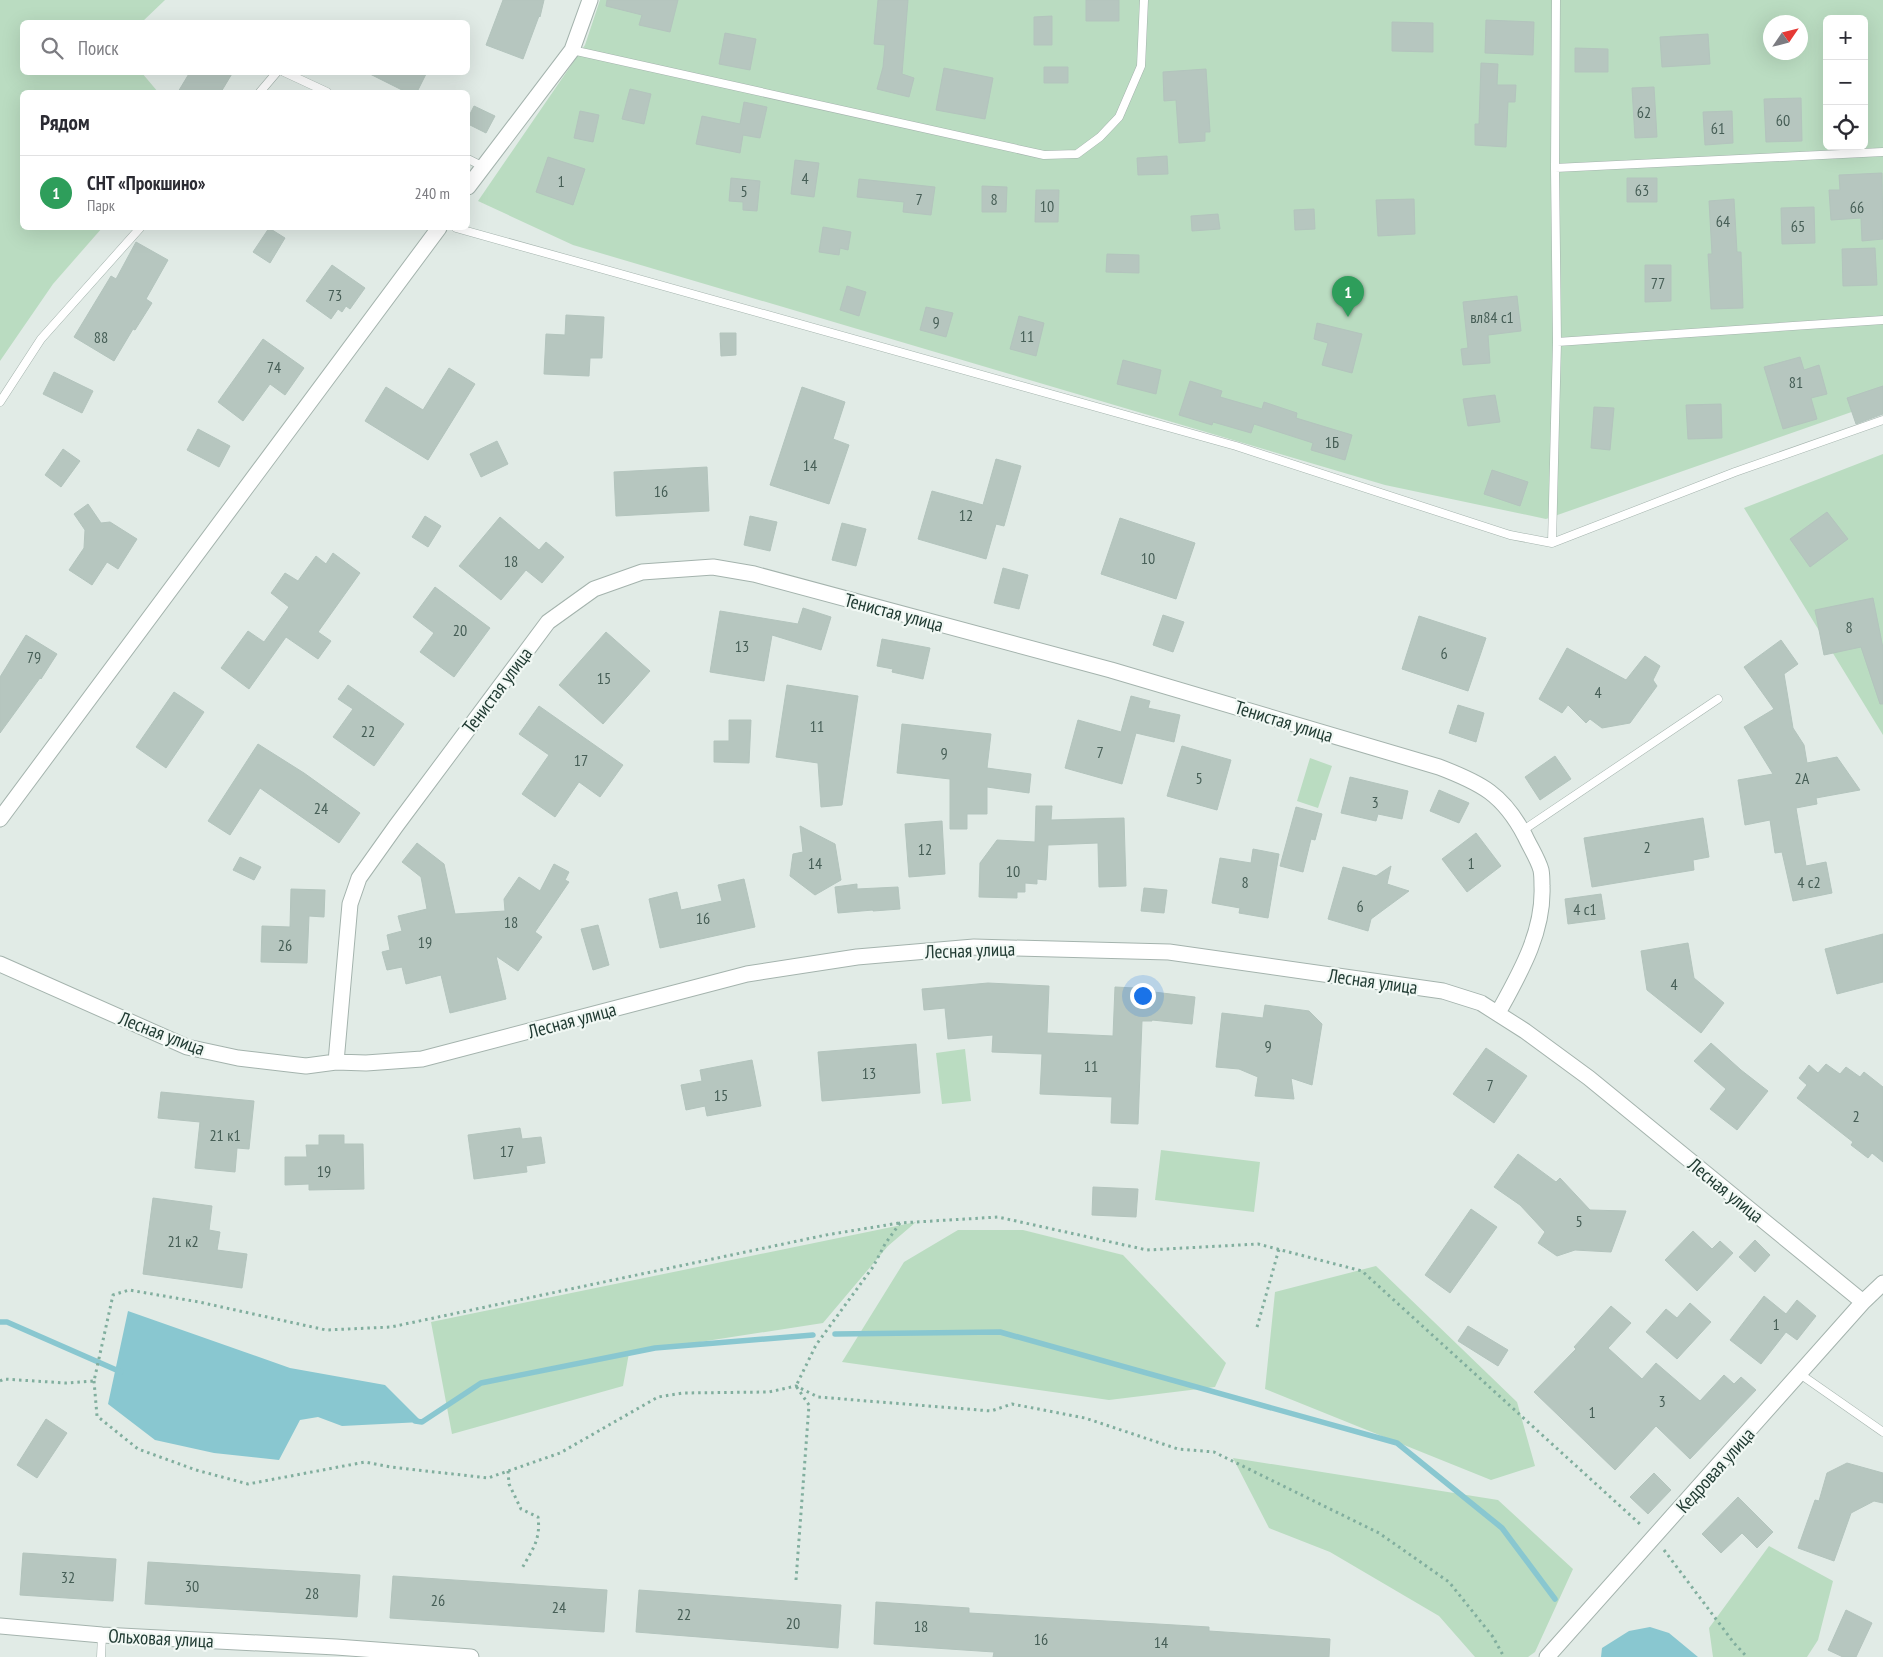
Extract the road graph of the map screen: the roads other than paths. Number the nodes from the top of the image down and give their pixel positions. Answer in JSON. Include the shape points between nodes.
{"nodes":[{"id":1,"x":590,"y":0,"type":"edge"},
{"id":2,"x":1144,"y":0,"type":"edge"},
{"id":3,"x":1556,"y":0,"type":"edge"},
{"id":4,"x":572,"y":50,"type":"junction"},
{"id":5,"x":274,"y":75,"type":"edge"},
{"id":6,"x":290,"y":75,"type":"edge"},
{"id":7,"x":262,"y":90,"type":"edge"},
{"id":8,"x":323,"y":90,"type":"edge"},
{"id":9,"x":1883,"y":152,"type":"edge"},
{"id":10,"x":470,"y":160,"type":"edge"},
{"id":11,"x":482,"y":166,"type":"junction"},
{"id":12,"x":1555,"y":168,"type":"junction"},
{"id":13,"x":470,"y":184,"type":"edge"},
{"id":14,"x":138,"y":230,"type":"edge"},
{"id":15,"x":438,"y":230,"type":"edge"},
{"id":16,"x":463,"y":230,"type":"edge"},
{"id":17,"x":1883,"y":320,"type":"edge"},
{"id":18,"x":1557,"y":342,"type":"junction"},
{"id":19,"x":0,"y":402,"type":"edge"},
{"id":20,"x":1883,"y":420,"type":"edge"},
{"id":21,"x":1552,"y":543,"type":"junction"},
{"id":22,"x":1718,"y":699,"type":"dead end"},
{"id":23,"x":0,"y":819,"type":"edge"},
{"id":24,"x":1522,"y":831,"type":"junction"},
{"id":25,"x":0,"y":964,"type":"edge"},
{"id":26,"x":1498,"y":1013,"type":"junction"},
{"id":27,"x":336,"y":1062,"type":"junction"},
{"id":28,"x":1883,"y":1283,"type":"edge"},
{"id":29,"x":1863,"y":1302,"type":"junction"},
{"id":30,"x":1800,"y":1374,"type":"junction"},
{"id":31,"x":1883,"y":1432,"type":"edge"},
{"id":32,"x":0,"y":1626,"type":"edge"},
{"id":33,"x":102,"y":1635,"type":"junction"},
{"id":34,"x":336,"y":1652,"type":"edge"},
{"id":35,"x":100,"y":1657,"type":"edge"},
{"id":36,"x":471,"y":1657,"type":"edge"},
{"id":37,"x":1547,"y":1657,"type":"edge"}],
"edges":[{"from":1,"to":4,"type":"street"},
{"from":2,"to":4,"type":"lane","via":[[1141,66],[1119,117],[1077,154],[1044,155]]},
{"from":3,"to":12,"type":"lane"},
{"from":4,"to":11,"type":"street"},
{"from":5,"to":7,"type":"lane"},
{"from":6,"to":8,"type":"lane"},
{"from":9,"to":12,"type":"lane"},
{"from":10,"to":11,"type":"lane"},
{"from":11,"to":13,"type":"street"},
{"from":12,"to":18,"type":"lane"},
{"from":14,"to":19,"type":"lane","via":[[41,339]]},
{"from":15,"to":23,"type":"street"},
{"from":16,"to":21,"type":"lane","via":[[1236,446],[1510,535]]},
{"from":17,"to":18,"type":"lane"},
{"from":18,"to":21,"type":"lane"},
{"from":20,"to":21,"type":"lane"},
{"from":22,"to":24,"type":"lane"},
{"from":24,"to":26,"type":"street","name":"Тенистая улица","via":[[1541,871],[1543,902],[1535,938]]},
{"from":24,"to":27,"type":"street","name":"Тенистая улица","via":[[1498,797],[1470,779],[1129,675],[754,574],[713,567],[642,572],[594,589],[548,622],[359,878],[350,904]]},
{"from":25,"to":27,"type":"street","name":"Лесная улица","via":[[187,1047],[238,1058],[306,1066]]},
{"from":26,"to":27,"type":"street","name":"Лесная улица","via":[[1481,1002],[1443,991],[1169,952],[974,947],[857,957],[747,974],[422,1059]]},
{"from":26,"to":29,"type":"street","name":"Лесная улица","via":[[1589,1078]]},
{"from":28,"to":29,"type":"street","name":"Кедровая улица"},
{"from":29,"to":30,"type":"street","name":"Кедровая улица"},
{"from":30,"to":31,"type":"lane"},
{"from":30,"to":37,"type":"street","name":"Кедровая улица"},
{"from":32,"to":33,"type":"street","name":"Ольховая улица"},
{"from":33,"to":34,"type":"street","name":"Ольховая улица"},
{"from":33,"to":35,"type":"lane"},
{"from":34,"to":36,"type":"street","name":"Ольховая улица"}]}
